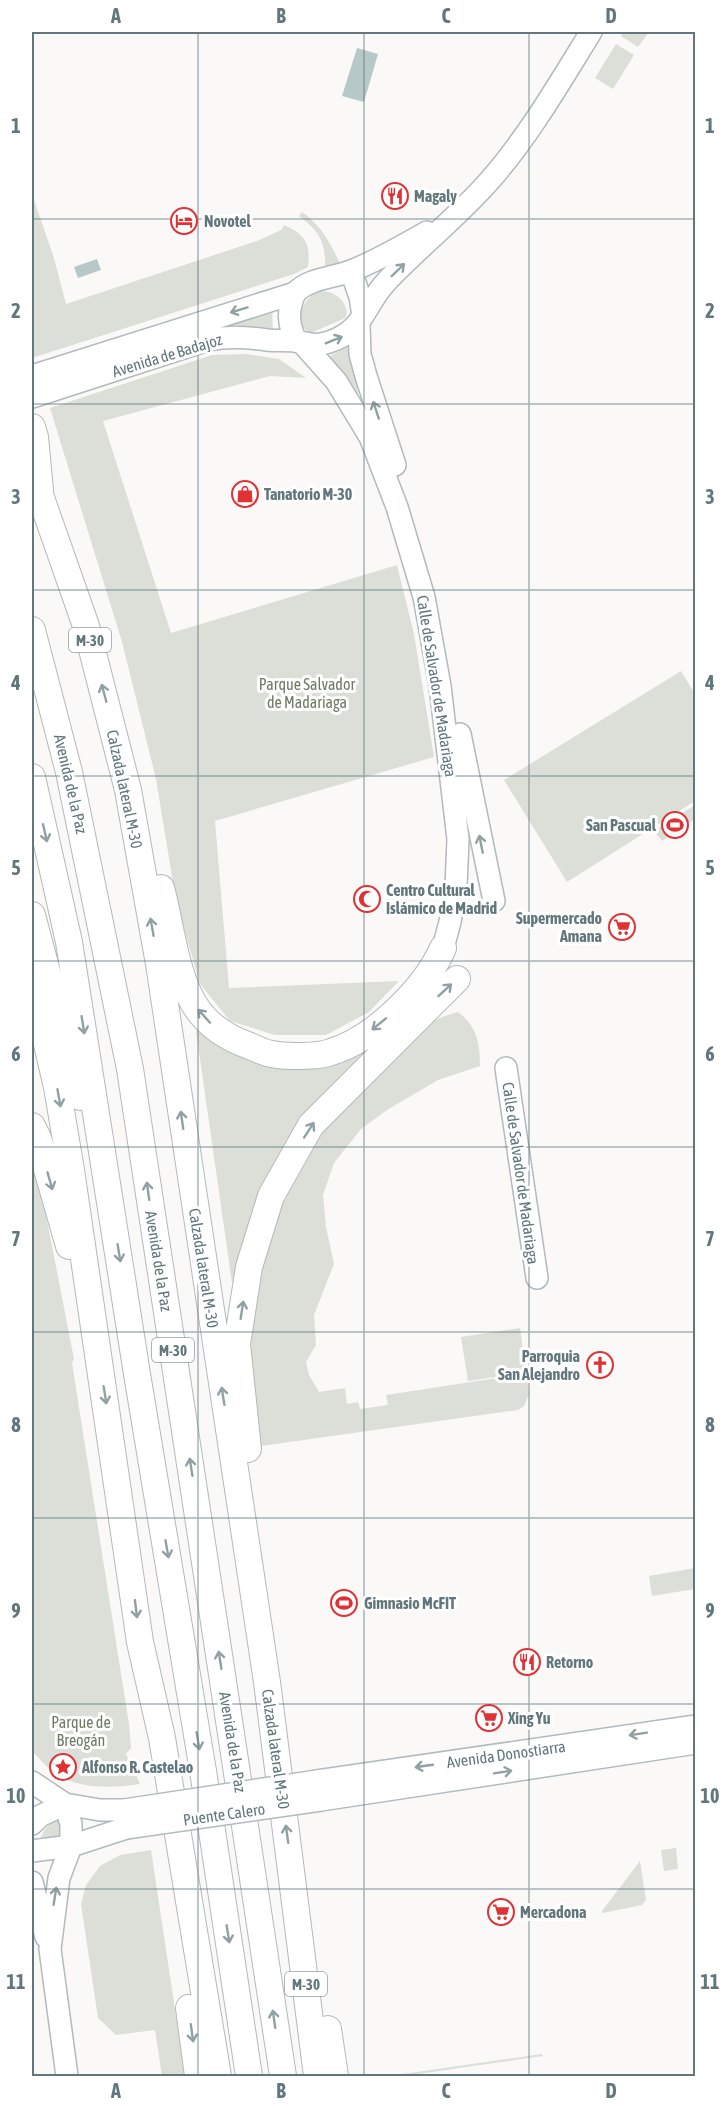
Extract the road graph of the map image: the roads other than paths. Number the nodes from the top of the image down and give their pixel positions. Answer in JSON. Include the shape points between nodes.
{"nodes":[{"id":1,"x":591,"y":32,"type":"edge"},
{"id":2,"x":462,"y":208,"type":"junction"},
{"id":3,"x":351,"y":271,"type":"junction"},
{"id":4,"x":295,"y":293,"type":"junction"},
{"id":5,"x":361,"y":320,"type":"junction"},
{"id":6,"x":300,"y":343,"type":"junction"},
{"id":7,"x":81,"y":370,"type":"junction"},
{"id":8,"x":32,"y":376,"type":"edge"},
{"id":9,"x":32,"y":397,"type":"edge"},
{"id":10,"x":32,"y":427,"type":"edge"},
{"id":11,"x":36,"y":483,"type":"edge"},
{"id":12,"x":32,"y":630,"type":"edge"},
{"id":13,"x":32,"y":777,"type":"edge"},
{"id":14,"x":128,"y":790,"type":"junction"},
{"id":15,"x":494,"y":901,"type":"dead end"},
{"id":16,"x":32,"y":915,"type":"edge"},
{"id":17,"x":443,"y":948,"type":"joint"},
{"id":18,"x":457,"y":979,"type":"dead end"},
{"id":19,"x":32,"y":980,"type":"edge"},
{"id":20,"x":506,"y":1068,"type":"dead end"},
{"id":21,"x":32,"y":1126,"type":"edge"},
{"id":22,"x":110,"y":1195,"type":"junction"},
{"id":23,"x":537,"y":1278,"type":"dead end"},
{"id":24,"x":95,"y":1337,"type":"junction"},
{"id":25,"x":140,"y":1642,"type":"junction"},
{"id":26,"x":267,"y":1682,"type":"junction"},
{"id":27,"x":696,"y":1726,"type":"edge"},
{"id":28,"x":696,"y":1743,"type":"edge"},
{"id":29,"x":32,"y":1782,"type":"edge"},
{"id":30,"x":319,"y":1791,"type":"junction"},
{"id":31,"x":65,"y":1804,"type":"junction"},
{"id":32,"x":125,"y":1819,"type":"junction"},
{"id":33,"x":32,"y":1824,"type":"edge"},
{"id":34,"x":71,"y":1846,"type":"junction"},
{"id":35,"x":32,"y":1851,"type":"edge"},
{"id":36,"x":32,"y":1882,"type":"edge"},
{"id":37,"x":294,"y":1892,"type":"junction"},
{"id":38,"x":50,"y":1949,"type":"junction"},
{"id":39,"x":199,"y":1967,"type":"junction"},
{"id":40,"x":67,"y":2076,"type":"edge"},
{"id":41,"x":198,"y":2076,"type":"edge"},
{"id":42,"x":218,"y":2076,"type":"edge"},
{"id":43,"x":229,"y":2076,"type":"edge"},
{"id":44,"x":249,"y":2076,"type":"edge"},
{"id":45,"x":283,"y":2076,"type":"edge"},
{"id":46,"x":317,"y":2076,"type":"edge"},
{"id":47,"x":335,"y":2076,"type":"edge"}],
"edges":[{"from":1,"to":2,"type":"street","name":"Avenida de Badajoz","via":[[513,153]]},
{"from":2,"to":3,"type":"street","name":"Avenida de Badajoz","via":[[420,236]]},
{"from":5,"to":2,"type":"street","name":"Avenida de Badajoz","one_way":true,"via":[[387,281]]},
{"from":3,"to":4,"type":"street","name":"Avenida de Badajoz","via":[[307,284]]},
{"from":3,"to":5,"type":"street","via":[[360,297]]},
{"from":4,"to":6,"type":"street","via":[[289,318]]},
{"from":4,"to":7,"type":"street","name":"Avenida de Badajoz","one_way":true},
{"from":6,"to":5,"type":"street","name":"Avenida de Badajoz","one_way":true,"via":[[327,343],[344,336]]},
{"from":15,"to":5,"type":"street","name":"Calle de Salvador de Madariaga","one_way":true,"via":[[442,627],[414,517],[360,354]]},
{"from":6,"to":7,"type":"street","name":"Avenida de Badajoz","via":[[228,336]]},
{"from":6,"to":17,"type":"street","name":"Calle de Salvador de Madariaga","via":[[336,381],[370,437],[397,507],[424,597],[440,686],[458,839],[456,887]]},
{"from":7,"to":8,"type":"street","name":"Avenida de Badajoz"},
{"from":7,"to":9,"type":"street","name":"Avenida de Badajoz"},
{"from":10,"to":11,"type":"highway","name":"Calzada lateral M-30"},
{"from":14,"to":11,"type":"highway","name":"Calzada lateral M-30","number":"M-30","one_way":true,"via":[[86,626]]},
{"from":45,"to":12,"type":"highway","name":"Avenida de la Paz","number":"M-30","one_way":true,"via":[[130,1069],[69,772]]},
{"from":13,"to":22,"type":"highway","number":"M-30","one_way":true,"via":[[69,942]]},
{"from":17,"to":14,"type":"highway","one_way":true,"via":[[407,999],[356,1041],[330,1053],[272,1054],[235,1040],[218,1031],[186,991],[162,889]]},
{"from":26,"to":14,"type":"highway","name":"Calzada lateral M-30","number":"M-30","one_way":true,"via":[[159,964]]},
{"from":16,"to":22,"type":"highway","via":[[53,1002]]},
{"from":26,"to":18,"type":"highway","one_way":true,"via":[[265,1611],[237,1344],[249,1267],[272,1196],[311,1125]]},
{"from":19,"to":24,"type":"highway","one_way":true,"via":[[71,1170]]},
{"from":20,"to":23,"type":"street","name":"Calle de Salvador de Madariaga"},
{"from":21,"to":24,"type":"highway","one_way":true},
{"from":22,"to":44,"type":"highway","number":"M-30","one_way":true},
{"from":24,"to":25,"type":"highway","one_way":true},
{"from":25,"to":39,"type":"highway","via":[[162,1738]]},
{"from":25,"to":41,"type":"highway","one_way":true,"via":[[150,1740]]},
{"from":37,"to":26,"type":"highway","name":"Calzada lateral M-30","number":"M-30","one_way":true},
{"from":27,"to":30,"type":"street","name":"Avenida Donostiarra","one_way":true},
{"from":30,"to":28,"type":"street","name":"Avenida Donostiarra","one_way":true},
{"from":29,"to":31,"type":"street"},
{"from":30,"to":32,"type":"street","name":"Puente Calero","bridge":true},
{"from":31,"to":32,"type":"street"},
{"from":31,"to":33,"type":"street"},
{"from":31,"to":34,"type":"street","via":[[71,1824]]},
{"from":32,"to":34,"type":"street"},
{"from":34,"to":35,"type":"street"},
{"from":38,"to":34,"type":"street","one_way":true,"via":[[58,1878]]},
{"from":36,"to":38,"type":"street"},
{"from":37,"to":46,"type":"highway","name":"Calzada lateral M-30","number":"M-30"},
{"from":37,"to":47,"type":"highway","via":[[321,1985]]},
{"from":38,"to":40,"type":"street"},
{"from":39,"to":42,"type":"highway"},
{"from":39,"to":43,"type":"highway","via":[[216,2008]]}]}
